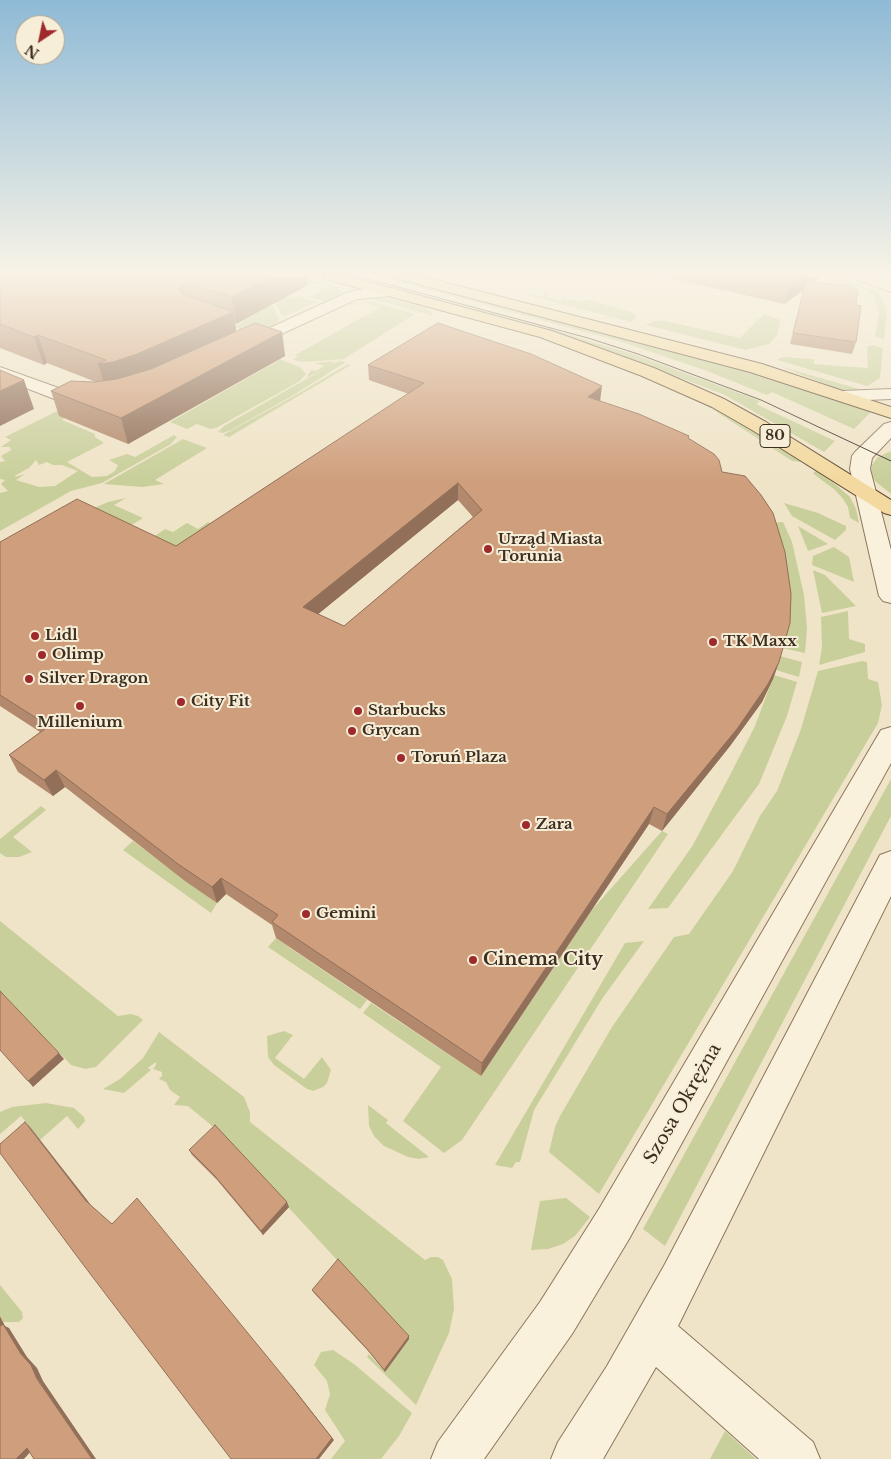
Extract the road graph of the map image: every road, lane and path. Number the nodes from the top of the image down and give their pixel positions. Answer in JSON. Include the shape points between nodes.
{"nodes":[{"id":1,"x":247,"y":344,"type":"edge"},
{"id":2,"x":573,"y":344,"type":"edge"},
{"id":3,"x":663,"y":344,"type":"edge"},
{"id":4,"x":230,"y":352,"type":"edge"},
{"id":5,"x":0,"y":372,"type":"edge"},
{"id":6,"x":891,"y":394,"type":"edge"},
{"id":7,"x":843,"y":396,"type":"junction"},
{"id":8,"x":101,"y":400,"type":"edge"},
{"id":9,"x":891,"y":413,"type":"edge"},
{"id":10,"x":891,"y":428,"type":"edge"},
{"id":11,"x":891,"y":444,"type":"edge"},
{"id":12,"x":862,"y":456,"type":"junction"},
{"id":13,"x":865,"y":493,"type":"junction"},
{"id":14,"x":891,"y":510,"type":"edge"},
{"id":15,"x":891,"y":596,"type":"edge"},
{"id":16,"x":891,"y":737,"type":"edge"},
{"id":17,"x":891,"y":864,"type":"edge"},
{"id":18,"x":650,"y":1332,"type":"junction"},
{"id":19,"x":455,"y":1459,"type":"edge"},
{"id":20,"x":575,"y":1459,"type":"edge"},
{"id":21,"x":796,"y":1459,"type":"edge"}],
"edges":[{"from":1,"to":4,"type":"street"},
{"from":2,"to":13,"type":"main road","number":"80","via":[[718,403]]},
{"from":3,"to":7,"type":"main road"},
{"from":5,"to":8,"type":"street","via":[[67,397]]},
{"from":6,"to":7,"type":"street"},
{"from":7,"to":9,"type":"main road"},
{"from":10,"to":12,"type":"street"},
{"from":11,"to":12,"type":"street"},
{"from":12,"to":13,"type":"street","via":[[860,469]]},
{"from":13,"to":14,"type":"main road","number":"80"},
{"from":13,"to":15,"type":"street"},
{"from":16,"to":19,"type":"street","name":"Szosa Okrężna","via":[[614,1224],[556,1318]]},
{"from":17,"to":18,"type":"street","via":[[714,1215]]},
{"from":18,"to":20,"type":"street"},
{"from":18,"to":21,"type":"street"}]}
